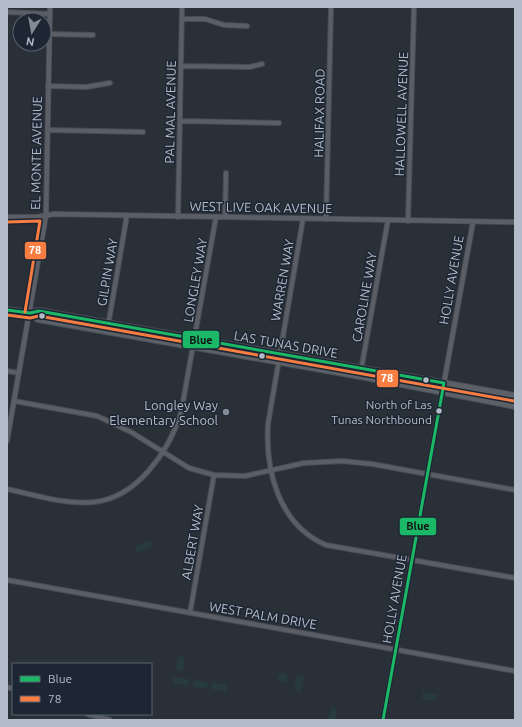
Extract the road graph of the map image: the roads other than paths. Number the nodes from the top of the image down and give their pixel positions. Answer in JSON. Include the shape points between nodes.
{"nodes":[{"id":1,"x":182,"y":7,"type":"edge"},
{"id":2,"x":331,"y":7,"type":"edge"},
{"id":3,"x":414,"y":7,"type":"edge"},
{"id":4,"x":182,"y":19,"type":"junction"},
{"id":5,"x":247,"y":26,"type":"dead end"},
{"id":6,"x":52,"y":34,"type":"edge"},
{"id":7,"x":93,"y":35,"type":"dead end"},
{"id":8,"x":49,"y":52,"type":"edge"},
{"id":9,"x":262,"y":64,"type":"dead end"},
{"id":10,"x":181,"y":66,"type":"junction"},
{"id":11,"x":110,"y":83,"type":"dead end"},
{"id":12,"x":48,"y":86,"type":"junction"},
{"id":13,"x":180,"y":122,"type":"junction"},
{"id":14,"x":279,"y":123,"type":"dead end"},
{"id":15,"x":48,"y":130,"type":"junction"},
{"id":16,"x":143,"y":132,"type":"dead end"},
{"id":17,"x":226,"y":173,"type":"dead end"},
{"id":18,"x":46,"y":215,"type":"junction"},
{"id":19,"x":126,"y":215,"type":"junction"},
{"id":20,"x":178,"y":216,"type":"junction"},
{"id":21,"x":7,"y":217,"type":"edge"},
{"id":22,"x":216,"y":217,"type":"junction"},
{"id":23,"x":224,"y":217,"type":"junction"},
{"id":24,"x":303,"y":219,"type":"junction"},
{"id":25,"x":326,"y":219,"type":"junction"},
{"id":26,"x":388,"y":220,"type":"junction"},
{"id":27,"x":408,"y":221,"type":"junction"},
{"id":28,"x":473,"y":222,"type":"junction"},
{"id":29,"x":515,"y":222,"type":"edge"},
{"id":30,"x":7,"y":310,"type":"edge"},
{"id":31,"x":30,"y":314,"type":"junction"},
{"id":32,"x":108,"y":323,"type":"junction"},
{"id":33,"x":107,"y":332,"type":"junction"},
{"id":34,"x":195,"y":339,"type":"junction"},
{"id":35,"x":194,"y":347,"type":"junction"},
{"id":36,"x":280,"y":354,"type":"junction"},
{"id":37,"x":278,"y":362,"type":"junction"},
{"id":38,"x":361,"y":368,"type":"junction"},
{"id":39,"x":7,"y":371,"type":"edge"},
{"id":40,"x":19,"y":373,"type":"junction"},
{"id":41,"x":360,"y":376,"type":"junction"},
{"id":42,"x":444,"y":383,"type":"junction"},
{"id":43,"x":442,"y":393,"type":"junction"},
{"id":44,"x":515,"y":396,"type":"edge"},
{"id":45,"x":14,"y":401,"type":"junction"},
{"id":46,"x":515,"y":406,"type":"edge"},
{"id":47,"x":8,"y":430,"type":"edge"},
{"id":48,"x":7,"y":441,"type":"edge"},
{"id":49,"x":163,"y":452,"type":"junction"},
{"id":50,"x":271,"y":471,"type":"junction"},
{"id":51,"x":214,"y":475,"type":"junction"},
{"id":52,"x":428,"y":475,"type":"junction"},
{"id":53,"x":7,"y":489,"type":"edge"},
{"id":54,"x":515,"y":490,"type":"edge"},
{"id":55,"x":412,"y":560,"type":"junction"},
{"id":56,"x":515,"y":578,"type":"edge"},
{"id":57,"x":7,"y":580,"type":"edge"},
{"id":58,"x":190,"y":612,"type":"junction"},
{"id":59,"x":396,"y":649,"type":"junction"},
{"id":60,"x":515,"y":671,"type":"edge"},
{"id":61,"x":91,"y":715,"type":"edge"},
{"id":62,"x":110,"y":720,"type":"edge"},
{"id":63,"x":383,"y":720,"type":"edge"}],
"edges":[{"from":1,"to":4,"type":"street","name":"PAL MAL AVENUE"},
{"from":2,"to":25,"type":"street","name":"HALIFAX ROAD"},
{"from":3,"to":27,"type":"street","name":"HALLOWELL AVENUE"},
{"from":4,"to":5,"type":"street","via":[[205,19],[224,25]]},
{"from":4,"to":10,"type":"street","name":"PAL MAL AVENUE"},
{"from":6,"to":7,"type":"street"},
{"from":8,"to":12,"type":"street","name":"EL MONTE AVENUE"},
{"from":9,"to":10,"type":"street","via":[[250,67]]},
{"from":10,"to":13,"type":"street","name":"PAL MAL AVENUE"},
{"from":11,"to":12,"type":"street","via":[[86,87]]},
{"from":12,"to":15,"type":"street","name":"EL MONTE AVENUE"},
{"from":13,"to":14,"type":"street"},
{"from":13,"to":20,"type":"street","name":"PAL MAL AVENUE"},
{"from":15,"to":16,"type":"street"},
{"from":15,"to":18,"type":"street","name":"EL MONTE AVENUE"},
{"from":17,"to":23,"type":"street"},
{"from":18,"to":19,"type":"street","name":"WEST LIVE OAK AVENUE"},
{"from":18,"to":21,"type":"street","name":"WEST LIVE OAK AVENUE"},
{"from":18,"to":31,"type":"street","name":"EL MONTE AVENUE"},
{"from":19,"to":20,"type":"street","name":"WEST LIVE OAK AVENUE"},
{"from":19,"to":32,"type":"street","name":"GILPIN WAY"},
{"from":20,"to":22,"type":"street","name":"WEST LIVE OAK AVENUE"},
{"from":22,"to":23,"type":"street","name":"WEST LIVE OAK AVENUE"},
{"from":22,"to":34,"type":"street","name":"LONGLEY WAY"},
{"from":23,"to":24,"type":"street","name":"WEST LIVE OAK AVENUE"},
{"from":24,"to":25,"type":"street","name":"WEST LIVE OAK AVENUE"},
{"from":24,"to":36,"type":"street","name":"WARREN WAY"},
{"from":25,"to":26,"type":"street","name":"WEST LIVE OAK AVENUE"},
{"from":26,"to":27,"type":"street","name":"WEST LIVE OAK AVENUE"},
{"from":26,"to":38,"type":"street","name":"CAROLINE WAY"},
{"from":27,"to":28,"type":"street","name":"WEST LIVE OAK AVENUE"},
{"from":28,"to":29,"type":"street","name":"WEST LIVE OAK AVENUE"},
{"from":28,"to":42,"type":"street","name":"HOLLY AVENUE"},
{"from":30,"to":31,"type":"main road","name":"LAS TUNAS DRIVE"},
{"from":31,"to":32,"type":"main road","name":"LAS TUNAS DRIVE","via":[[39,311]]},
{"from":31,"to":33,"type":"main road","name":"LAS TUNAS DRIVE","via":[[36,319]]},
{"from":31,"to":40,"type":"street","name":"EL MONTE AVENUE"},
{"from":32,"to":33,"type":"street","name":"GILPIN WAY"},
{"from":32,"to":34,"type":"main road","name":"LAS TUNAS DRIVE"},
{"from":33,"to":35,"type":"main road","name":"LAS TUNAS DRIVE"},
{"from":34,"to":35,"type":"street","name":"LONGLEY WAY"},
{"from":34,"to":36,"type":"main road","name":"LAS TUNAS DRIVE"},
{"from":35,"to":37,"type":"main road","name":"LAS TUNAS DRIVE"},
{"from":35,"to":49,"type":"street","name":"LONGLEY WAY","via":[[181,413]]},
{"from":36,"to":37,"type":"street","name":"WARREN WAY"},
{"from":36,"to":38,"type":"main road","name":"LAS TUNAS DRIVE"},
{"from":37,"to":41,"type":"main road","name":"LAS TUNAS DRIVE"},
{"from":37,"to":50,"type":"street","name":"WARREN WAY","via":[[268,424],[267,446]]},
{"from":38,"to":41,"type":"street","name":"CAROLINE WAY"},
{"from":38,"to":42,"type":"main road","name":"LAS TUNAS DRIVE"},
{"from":39,"to":40,"type":"street"},
{"from":40,"to":45,"type":"street","name":"EL MONTE AVENUE"},
{"from":41,"to":43,"type":"main road","name":"LAS TUNAS DRIVE"},
{"from":42,"to":43,"type":"street","name":"HOLLY AVENUE"},
{"from":42,"to":44,"type":"main road","name":"LAS TUNAS DRIVE"},
{"from":43,"to":46,"type":"main road","name":"LAS TUNAS DRIVE"},
{"from":43,"to":52,"type":"street","name":"HOLLY AVENUE"},
{"from":45,"to":47,"type":"street","name":"EL MONTE AVENUE"},
{"from":45,"to":49,"type":"street","via":[[97,416],[131,432]]},
{"from":47,"to":48,"type":"street","name":"EL MONTE AVENUE"},
{"from":49,"to":51,"type":"street","via":[[189,468]]},
{"from":49,"to":53,"type":"street","name":"LONGLEY WAY","via":[[129,488],[108,499],[83,502]]},
{"from":50,"to":51,"type":"street","via":[[240,476]]},
{"from":50,"to":52,"type":"street","via":[[304,463],[342,461]]},
{"from":50,"to":55,"type":"street","name":"WARREN WAY","via":[[281,503],[295,524],[312,538],[335,547]]},
{"from":51,"to":58,"type":"street","name":"ALBERT WAY"},
{"from":52,"to":54,"type":"street"},
{"from":52,"to":55,"type":"street","name":"HOLLY AVENUE"},
{"from":55,"to":56,"type":"street","name":"WARREN WAY"},
{"from":55,"to":59,"type":"street","name":"HOLLY AVENUE"},
{"from":57,"to":58,"type":"street","name":"WEST PALM DRIVE"},
{"from":58,"to":59,"type":"street","name":"WEST PALM DRIVE"},
{"from":59,"to":60,"type":"street","name":"WEST PALM DRIVE"},
{"from":59,"to":63,"type":"street","name":"HOLLY AVENUE"},
{"from":61,"to":62,"type":"street"}]}
